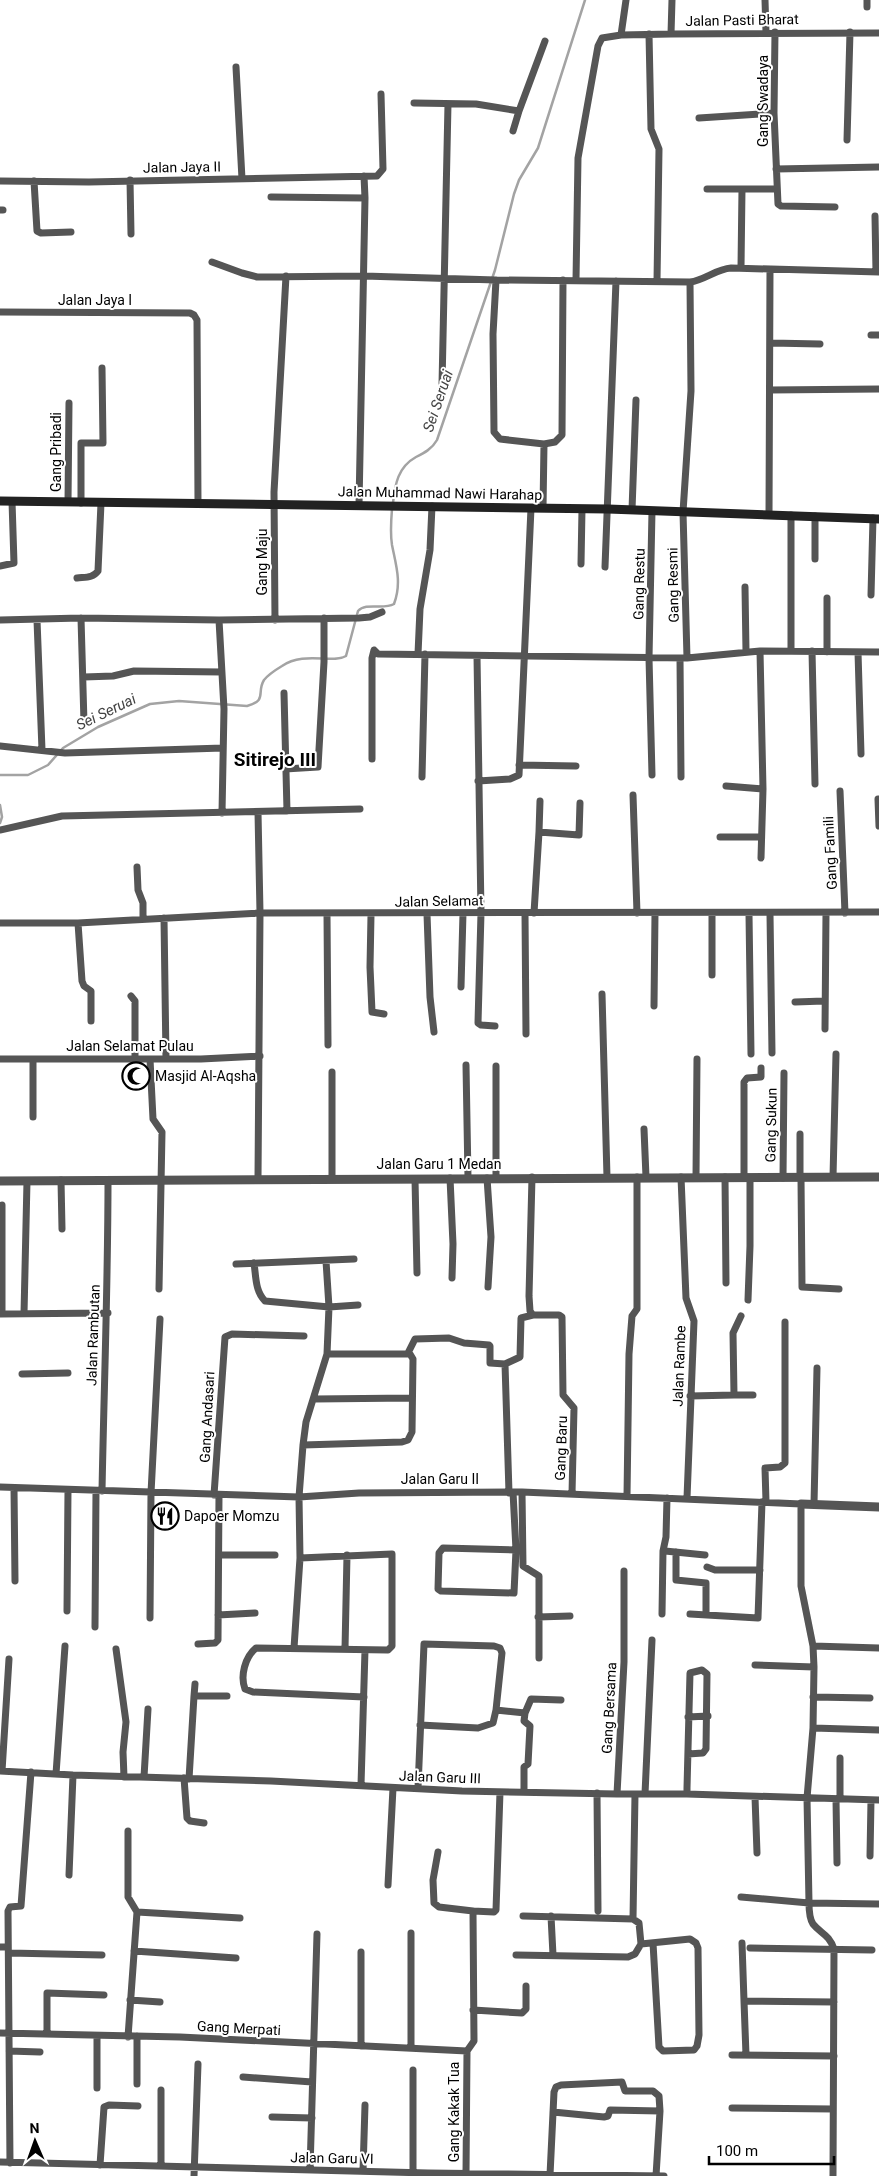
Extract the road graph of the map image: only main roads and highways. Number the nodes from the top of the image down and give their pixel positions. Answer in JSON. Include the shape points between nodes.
{"nodes":[{"id":1,"x":0,"y":500,"type":"edge"},
{"id":2,"x":876,"y":518,"type":"edge"}],
"edges":[{"from":1,"to":2,"type":"main road","name":"Jalan Muhammad Nawi Harahap","via":[[608,509]]}]}
